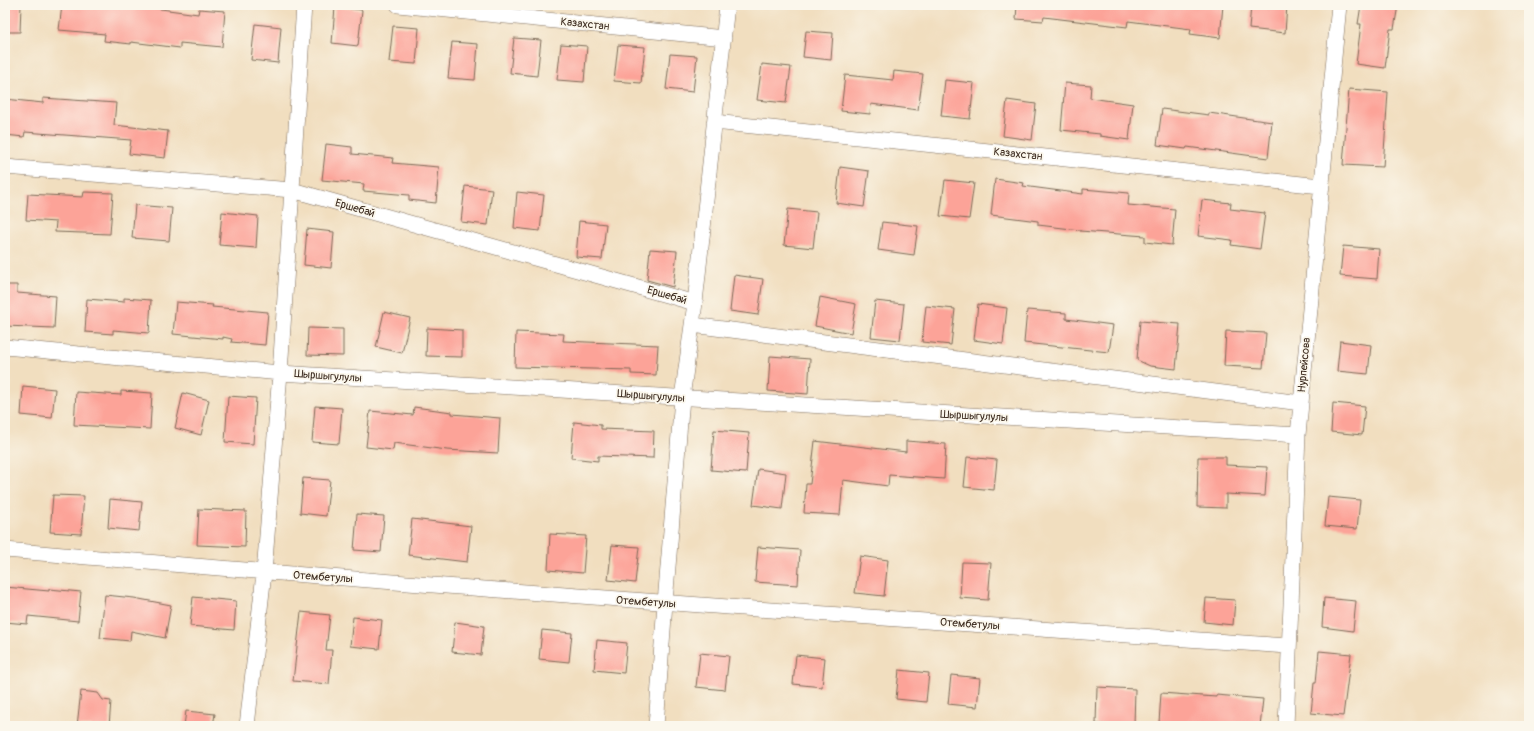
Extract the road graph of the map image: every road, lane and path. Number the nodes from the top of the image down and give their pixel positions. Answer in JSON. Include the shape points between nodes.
{"nodes":[{"id":1,"x":304,"y":5,"type":"edge"},
{"id":2,"x":398,"y":5,"type":"edge"},
{"id":3,"x":727,"y":5,"type":"edge"},
{"id":4,"x":1339,"y":5,"type":"edge"},
{"id":5,"x":724,"y":38,"type":"junction"},
{"id":6,"x":714,"y":122,"type":"junction"},
{"id":7,"x":5,"y":167,"type":"edge"},
{"id":8,"x":1321,"y":186,"type":"junction"},
{"id":9,"x":292,"y":190,"type":"junction"},
{"id":10,"x":695,"y":303,"type":"junction"},
{"id":11,"x":692,"y":324,"type":"junction"},
{"id":12,"x":5,"y":347,"type":"edge"},
{"id":13,"x":280,"y":373,"type":"junction"},
{"id":14,"x":682,"y":398,"type":"junction"},
{"id":15,"x":1301,"y":403,"type":"junction"},
{"id":16,"x":1298,"y":435,"type":"junction"},
{"id":17,"x":5,"y":550,"type":"edge"},
{"id":18,"x":264,"y":573,"type":"junction"},
{"id":19,"x":665,"y":603,"type":"junction"},
{"id":20,"x":1288,"y":646,"type":"junction"},
{"id":21,"x":246,"y":726,"type":"edge"},
{"id":22,"x":656,"y":726,"type":"edge"},
{"id":23,"x":1286,"y":726,"type":"edge"}],
"edges":[{"from":1,"to":9,"type":"street"},
{"from":2,"to":5,"type":"street","name":"Казахстан"},
{"from":3,"to":5,"type":"street"},
{"from":4,"to":8,"type":"street","name":"Нурпейсова"},
{"from":5,"to":6,"type":"street"},
{"from":6,"to":8,"type":"street","name":"Казахстан"},
{"from":6,"to":10,"type":"street"},
{"from":7,"to":9,"type":"street","name":"Ершебай"},
{"from":8,"to":15,"type":"street","name":"Нурпейсова"},
{"from":9,"to":10,"type":"street","name":"Ершебай"},
{"from":9,"to":13,"type":"street"},
{"from":10,"to":11,"type":"street"},
{"from":11,"to":14,"type":"street"},
{"from":11,"to":15,"type":"street"},
{"from":12,"to":13,"type":"street","name":"Шыршыгулулы"},
{"from":13,"to":14,"type":"street","name":"Шыршыгулулы"},
{"from":13,"to":18,"type":"street"},
{"from":14,"to":16,"type":"street","name":"Шыршыгулулы"},
{"from":14,"to":19,"type":"street"},
{"from":15,"to":16,"type":"street","name":"Нурпейсова"},
{"from":16,"to":20,"type":"street","name":"Нурпейсова"},
{"from":17,"to":18,"type":"street","name":"Отембетулы"},
{"from":18,"to":19,"type":"street","name":"Отембетулы"},
{"from":18,"to":21,"type":"street"},
{"from":19,"to":20,"type":"street","name":"Отембетулы"},
{"from":19,"to":22,"type":"street"},
{"from":20,"to":23,"type":"street","name":"Нурпейсова"}]}
